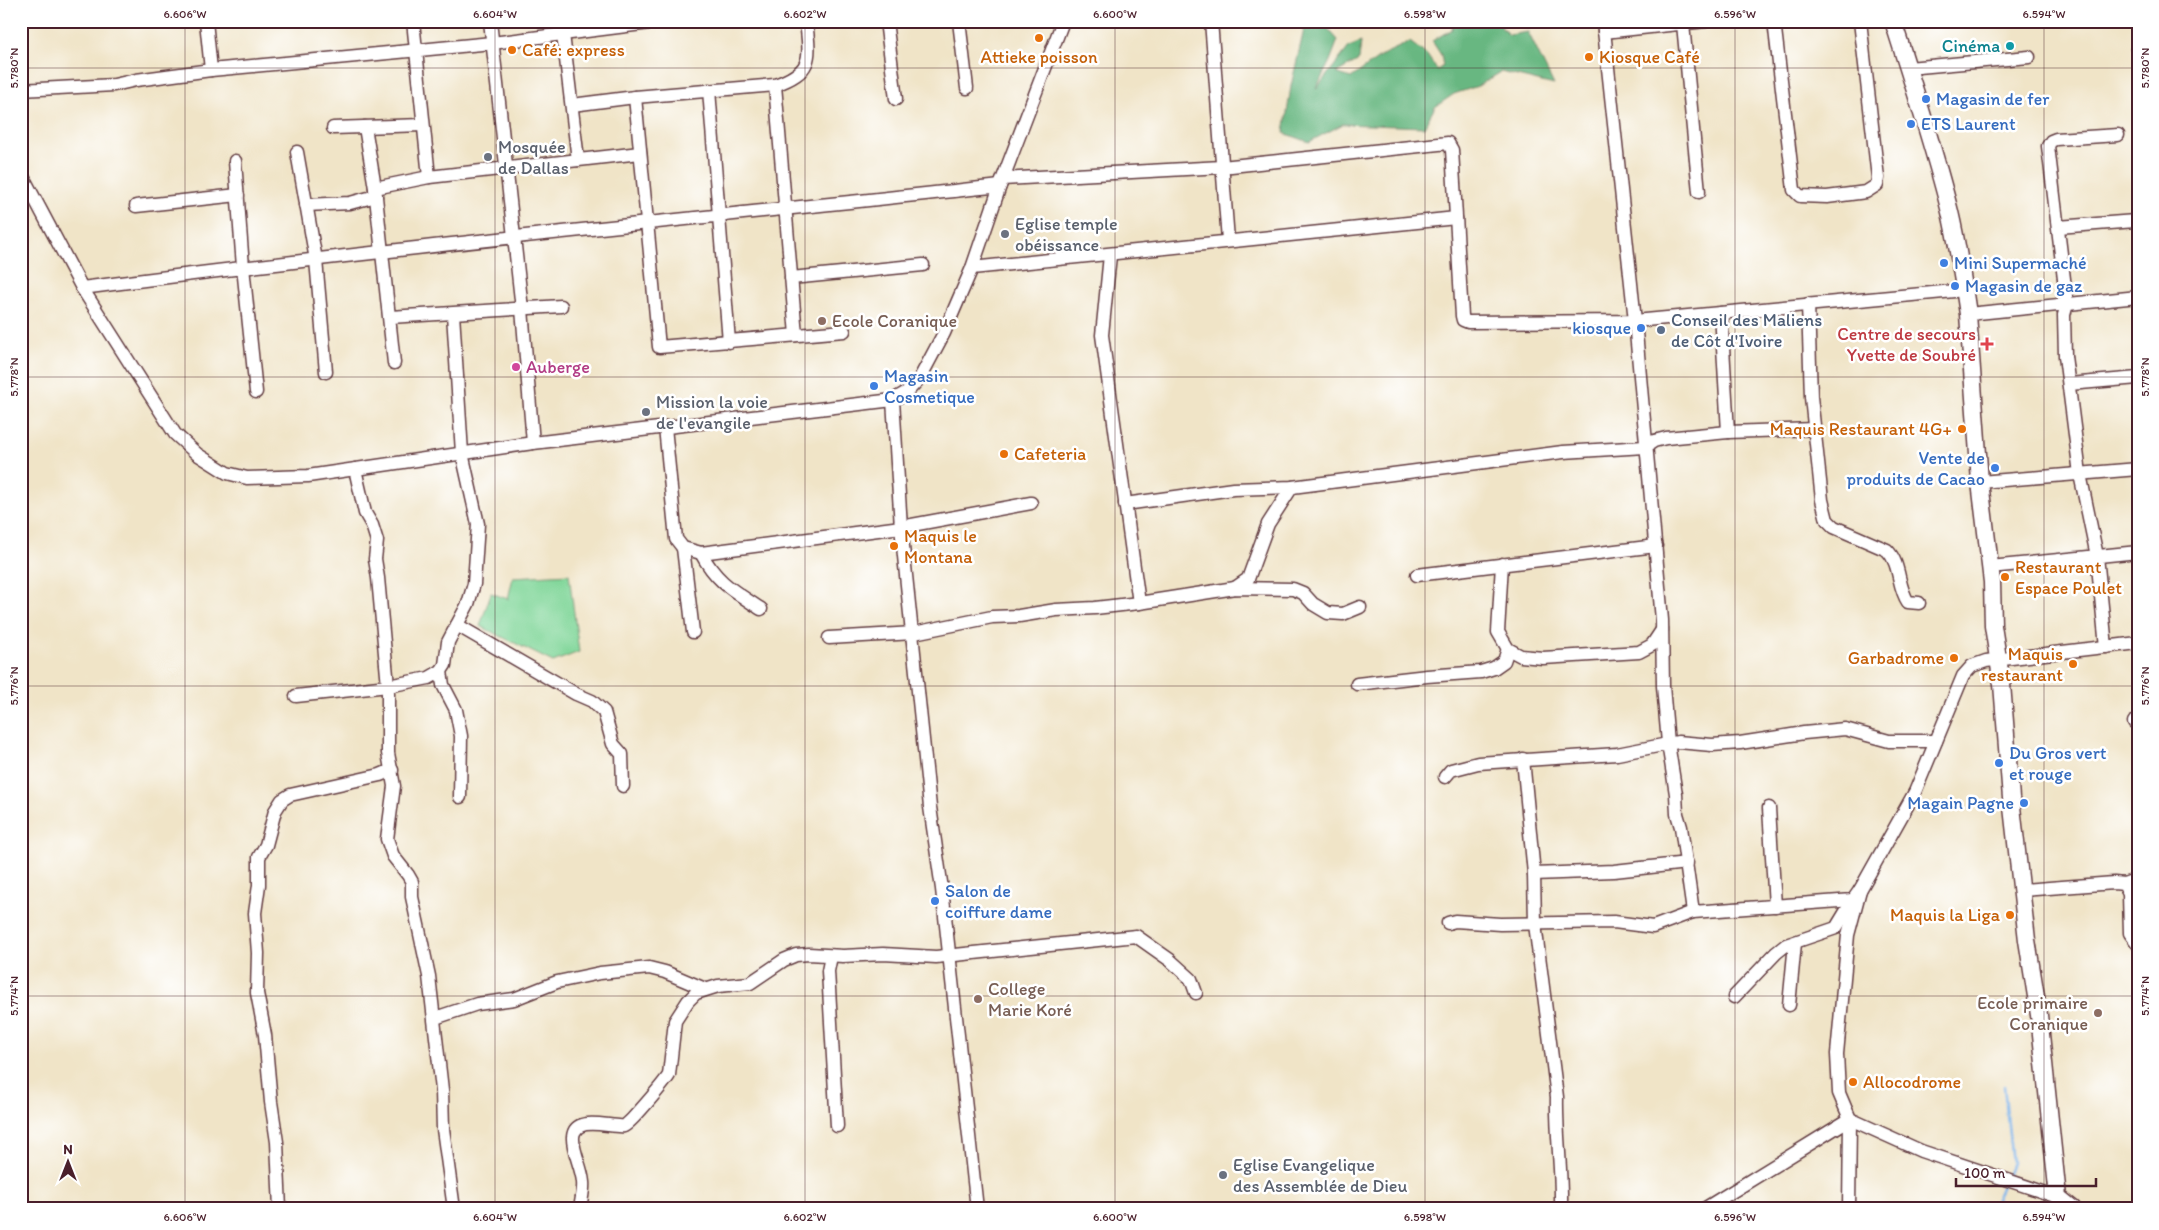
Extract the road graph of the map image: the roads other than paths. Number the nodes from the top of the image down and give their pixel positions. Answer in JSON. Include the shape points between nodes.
{"nodes":[{"id":1,"x":206,"y":21,"type":"edge"},
{"id":2,"x":413,"y":21,"type":"edge"},
{"id":3,"x":490,"y":21,"type":"edge"},
{"id":4,"x":666,"y":21,"type":"edge"},
{"id":5,"x":806,"y":21,"type":"edge"},
{"id":6,"x":886,"y":21,"type":"edge"},
{"id":7,"x":960,"y":21,"type":"edge"},
{"id":8,"x":1063,"y":21,"type":"edge"},
{"id":9,"x":1211,"y":21,"type":"edge"},
{"id":10,"x":1706,"y":21,"type":"edge"},
{"id":11,"x":1774,"y":21,"type":"edge"},
{"id":12,"x":1860,"y":21,"type":"edge"},
{"id":13,"x":1893,"y":21,"type":"edge"},
{"id":14,"x":622,"y":24,"type":"edge"},
{"id":15,"x":1683,"y":24,"type":"junction"},
{"id":16,"x":1603,"y":27,"type":"edge"},
{"id":17,"x":563,"y":34,"type":"junction"},
{"id":18,"x":492,"y":43,"type":"junction"},
{"id":19,"x":416,"y":50,"type":"junction"},
{"id":20,"x":2029,"y":56,"type":"dead end"},
{"id":21,"x":1908,"y":68,"type":"junction"},
{"id":22,"x":211,"y":70,"type":"junction"},
{"id":23,"x":775,"y":85,"type":"junction"},
{"id":24,"x":967,"y":88,"type":"dead end"},
{"id":25,"x":21,"y":90,"type":"edge"},
{"id":26,"x":709,"y":90,"type":"junction"},
{"id":27,"x":635,"y":97,"type":"junction"},
{"id":28,"x":896,"y":99,"type":"dead end"},
{"id":29,"x":572,"y":105,"type":"junction"},
{"id":30,"x":422,"y":125,"type":"junction"},
{"id":31,"x":365,"y":127,"type":"junction"},
{"id":32,"x":333,"y":128,"type":"dead end"},
{"id":33,"x":2118,"y":135,"type":"dead end"},
{"id":34,"x":297,"y":152,"type":"dead end"},
{"id":35,"x":640,"y":153,"type":"junction"},
{"id":36,"x":578,"y":160,"type":"junction"},
{"id":37,"x":235,"y":161,"type":"dead end"},
{"id":38,"x":1222,"y":166,"type":"junction"},
{"id":39,"x":506,"y":168,"type":"junction"},
{"id":40,"x":21,"y":173,"type":"edge"},
{"id":41,"x":429,"y":177,"type":"junction"},
{"id":42,"x":1002,"y":182,"type":"junction"},
{"id":43,"x":376,"y":192,"type":"junction"},
{"id":44,"x":1699,"y":192,"type":"dead end"},
{"id":45,"x":238,"y":195,"type":"junction"},
{"id":46,"x":306,"y":205,"type":"junction"},
{"id":47,"x":136,"y":206,"type":"dead end"},
{"id":48,"x":786,"y":209,"type":"junction"},
{"id":49,"x":719,"y":216,"type":"junction"},
{"id":50,"x":1456,"y":218,"type":"junction"},
{"id":51,"x":2135,"y":221,"type":"dead end"},
{"id":52,"x":646,"y":223,"type":"junction"},
{"id":53,"x":2058,"y":227,"type":"junction"},
{"id":54,"x":513,"y":236,"type":"junction"},
{"id":55,"x":1228,"y":240,"type":"junction"},
{"id":56,"x":382,"y":252,"type":"junction"},
{"id":57,"x":1110,"y":255,"type":"junction"},
{"id":58,"x":316,"y":260,"type":"junction"},
{"id":59,"x":923,"y":265,"type":"dead end"},
{"id":60,"x":243,"y":267,"type":"junction"},
{"id":61,"x":972,"y":268,"type":"junction"},
{"id":62,"x":791,"y":278,"type":"junction"},
{"id":63,"x":82,"y":288,"type":"junction"},
{"id":64,"x":1965,"y":290,"type":"junction"},
{"id":65,"x":2138,"y":297,"type":"edge"},
{"id":66,"x":1808,"y":304,"type":"junction"},
{"id":67,"x":2067,"y":304,"type":"junction"},
{"id":68,"x":560,"y":306,"type":"dead end"},
{"id":69,"x":522,"y":310,"type":"junction"},
{"id":70,"x":1721,"y":313,"type":"junction"},
{"id":71,"x":453,"y":314,"type":"junction"},
{"id":72,"x":1968,"y":314,"type":"junction"},
{"id":73,"x":390,"y":317,"type":"junction"},
{"id":74,"x":1635,"y":321,"type":"junction"},
{"id":75,"x":844,"y":331,"type":"dead end"},
{"id":76,"x":796,"y":335,"type":"junction"},
{"id":77,"x":729,"y":342,"type":"junction"},
{"id":78,"x":394,"y":362,"type":"dead end"},
{"id":79,"x":326,"y":372,"type":"dead end"},
{"id":80,"x":2138,"y":378,"type":"edge"},
{"id":81,"x":2069,"y":384,"type":"junction"},
{"id":82,"x":256,"y":392,"type":"dead end"},
{"id":83,"x":893,"y":400,"type":"junction"},
{"id":84,"x":665,"y":427,"type":"junction"},
{"id":85,"x":1814,"y":429,"type":"junction"},
{"id":86,"x":1728,"y":432,"type":"junction"},
{"id":87,"x":533,"y":443,"type":"junction"},
{"id":88,"x":1645,"y":447,"type":"junction"},
{"id":89,"x":462,"y":453,"type":"junction"},
{"id":90,"x":355,"y":469,"type":"junction"},
{"id":91,"x":2138,"y":469,"type":"edge"},
{"id":92,"x":2080,"y":474,"type":"junction"},
{"id":93,"x":1980,"y":482,"type":"junction"},
{"id":94,"x":1292,"y":487,"type":"junction"},
{"id":95,"x":1031,"y":504,"type":"dead end"},
{"id":96,"x":1125,"y":504,"type":"junction"},
{"id":97,"x":901,"y":527,"type":"junction"},
{"id":98,"x":1656,"y":546,"type":"junction"},
{"id":99,"x":683,"y":548,"type":"junction"},
{"id":100,"x":2138,"y":552,"type":"edge"},
{"id":101,"x":701,"y":553,"type":"junction"},
{"id":102,"x":2097,"y":556,"type":"junction"},
{"id":103,"x":1502,"y":564,"type":"junction"},
{"id":104,"x":1990,"y":567,"type":"junction"},
{"id":105,"x":1417,"y":575,"type":"dead end"},
{"id":106,"x":1235,"y":588,"type":"junction"},
{"id":107,"x":1139,"y":603,"type":"junction"},
{"id":108,"x":1919,"y":603,"type":"dead end"},
{"id":109,"x":1360,"y":607,"type":"dead end"},
{"id":110,"x":761,"y":609,"type":"dead end"},
{"id":111,"x":457,"y":625,"type":"junction"},
{"id":112,"x":1662,"y":630,"type":"junction"},
{"id":113,"x":693,"y":632,"type":"dead end"},
{"id":114,"x":914,"y":633,"type":"junction"},
{"id":115,"x":829,"y":638,"type":"dead end"},
{"id":116,"x":2138,"y":643,"type":"edge"},
{"id":117,"x":2106,"y":646,"type":"junction"},
{"id":118,"x":1508,"y":649,"type":"junction"},
{"id":119,"x":1998,"y":659,"type":"junction"},
{"id":120,"x":441,"y":671,"type":"junction"},
{"id":121,"x":1357,"y":684,"type":"dead end"},
{"id":122,"x":388,"y":686,"type":"junction"},
{"id":123,"x":296,"y":696,"type":"dead end"},
{"id":124,"x":1936,"y":741,"type":"junction"},
{"id":125,"x":1668,"y":743,"type":"junction"},
{"id":126,"x":1524,"y":759,"type":"junction"},
{"id":127,"x":392,"y":770,"type":"junction"},
{"id":128,"x":1445,"y":777,"type":"dead end"},
{"id":129,"x":623,"y":786,"type":"dead end"},
{"id":130,"x":460,"y":797,"type":"dead end"},
{"id":131,"x":1769,"y":808,"type":"dead end"},
{"id":132,"x":1687,"y":863,"type":"junction"},
{"id":133,"x":1534,"y":874,"type":"junction"},
{"id":134,"x":2138,"y":879,"type":"edge"},
{"id":135,"x":2124,"y":884,"type":"junction"},
{"id":136,"x":2022,"y":890,"type":"junction"},
{"id":137,"x":1857,"y":895,"type":"junction"},
{"id":138,"x":1775,"y":906,"type":"junction"},
{"id":139,"x":1693,"y":912,"type":"junction"},
{"id":140,"x":1448,"y":923,"type":"dead end"},
{"id":141,"x":1535,"y":924,"type":"junction"},
{"id":142,"x":1795,"y":943,"type":"junction"},
{"id":143,"x":2138,"y":944,"type":"edge"},
{"id":144,"x":949,"y":955,"type":"junction"},
{"id":145,"x":831,"y":956,"type":"junction"},
{"id":146,"x":705,"y":989,"type":"junction"},
{"id":147,"x":1196,"y":993,"type":"dead end"},
{"id":148,"x":1734,"y":997,"type":"dead end"},
{"id":149,"x":1789,"y":1005,"type":"dead end"},
{"id":150,"x":435,"y":1018,"type":"junction"},
{"id":151,"x":1850,"y":1119,"type":"junction"},
{"id":152,"x":836,"y":1126,"type":"dead end"},
{"id":153,"x":2058,"y":1197,"type":"junction"},
{"id":154,"x":280,"y":1209,"type":"edge"},
{"id":155,"x":454,"y":1209,"type":"edge"},
{"id":156,"x":580,"y":1209,"type":"edge"},
{"id":157,"x":977,"y":1209,"type":"edge"},
{"id":158,"x":1562,"y":1209,"type":"edge"},
{"id":159,"x":1704,"y":1209,"type":"edge"},
{"id":160,"x":1850,"y":1209,"type":"edge"},
{"id":161,"x":2073,"y":1209,"type":"edge"}],
"edges":[{"from":1,"to":22,"type":"street"},
{"from":2,"to":19,"type":"street"},
{"from":3,"to":18,"type":"street"},
{"from":4,"to":14,"type":"street"},
{"from":5,"to":23,"type":"street","via":[[807,63],[801,73]]},
{"from":6,"to":28,"type":"street"},
{"from":7,"to":24,"type":"street"},
{"from":8,"to":42,"type":"street"},
{"from":9,"to":38,"type":"street"},
{"from":10,"to":15,"type":"street"},
{"from":11,"to":12,"type":"street","via":[[1794,190],[1800,196],[1827,198],[1866,192],[1877,185]]},
{"from":13,"to":21,"type":"main road"},
{"from":14,"to":17,"type":"street"},
{"from":15,"to":16,"type":"street"},
{"from":15,"to":44,"type":"street"},
{"from":16,"to":74,"type":"street"},
{"from":17,"to":18,"type":"street"},
{"from":17,"to":29,"type":"street"},
{"from":18,"to":19,"type":"street"},
{"from":18,"to":39,"type":"street"},
{"from":19,"to":22,"type":"street"},
{"from":19,"to":30,"type":"street"},
{"from":20,"to":21,"type":"street"},
{"from":21,"to":64,"type":"main road","via":[[1950,213]]},
{"from":22,"to":25,"type":"street","via":[[114,85]]},
{"from":23,"to":26,"type":"street"},
{"from":23,"to":48,"type":"street"},
{"from":26,"to":27,"type":"street"},
{"from":26,"to":49,"type":"street"},
{"from":27,"to":29,"type":"street"},
{"from":27,"to":35,"type":"street"},
{"from":29,"to":36,"type":"street"},
{"from":30,"to":31,"type":"street"},
{"from":30,"to":41,"type":"street"},
{"from":31,"to":32,"type":"street"},
{"from":31,"to":43,"type":"street"},
{"from":33,"to":53,"type":"street","via":[[2051,141],[2048,146]]},
{"from":34,"to":46,"type":"street"},
{"from":35,"to":36,"type":"street"},
{"from":35,"to":52,"type":"street"},
{"from":36,"to":39,"type":"street"},
{"from":37,"to":45,"type":"street"},
{"from":38,"to":42,"type":"street"},
{"from":38,"to":50,"type":"street","via":[[1448,143],[1452,150]]},
{"from":38,"to":55,"type":"street"},
{"from":39,"to":41,"type":"street"},
{"from":39,"to":54,"type":"street"},
{"from":40,"to":63,"type":"street"},
{"from":41,"to":43,"type":"street"},
{"from":42,"to":48,"type":"street"},
{"from":42,"to":61,"type":"street"},
{"from":43,"to":46,"type":"street","via":[[350,203]]},
{"from":43,"to":56,"type":"street"},
{"from":45,"to":47,"type":"street"},
{"from":45,"to":60,"type":"street"},
{"from":46,"to":58,"type":"street"},
{"from":48,"to":49,"type":"street"},
{"from":48,"to":62,"type":"street"},
{"from":49,"to":52,"type":"street"},
{"from":49,"to":77,"type":"street"},
{"from":50,"to":55,"type":"street"},
{"from":50,"to":74,"type":"street","via":[[1463,320]]},
{"from":51,"to":53,"type":"street"},
{"from":52,"to":54,"type":"street"},
{"from":52,"to":77,"type":"street","via":[[659,347]]},
{"from":53,"to":67,"type":"street"},
{"from":54,"to":56,"type":"street"},
{"from":54,"to":69,"type":"street"},
{"from":55,"to":57,"type":"street"},
{"from":56,"to":58,"type":"street"},
{"from":56,"to":73,"type":"street"},
{"from":57,"to":61,"type":"street"},
{"from":57,"to":96,"type":"street","via":[[1102,335]]},
{"from":58,"to":60,"type":"street"},
{"from":58,"to":79,"type":"street"},
{"from":59,"to":62,"type":"street"},
{"from":60,"to":63,"type":"street"},
{"from":60,"to":82,"type":"street"},
{"from":61,"to":83,"type":"street","via":[[920,378],[908,392]]},
{"from":62,"to":76,"type":"street"},
{"from":63,"to":90,"type":"street","via":[[175,434],[197,454],[227,473],[247,478],[308,476]]},
{"from":64,"to":66,"type":"street"},
{"from":64,"to":72,"type":"main road"},
{"from":65,"to":67,"type":"street"},
{"from":66,"to":70,"type":"street"},
{"from":66,"to":85,"type":"street"},
{"from":67,"to":72,"type":"street"},
{"from":67,"to":81,"type":"street","via":[[2064,327]]},
{"from":68,"to":69,"type":"street"},
{"from":69,"to":71,"type":"street"},
{"from":69,"to":87,"type":"street"},
{"from":70,"to":74,"type":"street"},
{"from":70,"to":86,"type":"street"},
{"from":71,"to":73,"type":"street"},
{"from":71,"to":89,"type":"street"},
{"from":72,"to":93,"type":"main road"},
{"from":73,"to":78,"type":"street"},
{"from":74,"to":88,"type":"street"},
{"from":75,"to":76,"type":"street"},
{"from":76,"to":77,"type":"street"},
{"from":80,"to":81,"type":"street"},
{"from":81,"to":92,"type":"street"},
{"from":83,"to":84,"type":"street"},
{"from":83,"to":97,"type":"street"},
{"from":84,"to":87,"type":"street"},
{"from":84,"to":99,"type":"street","via":[[676,539]]},
{"from":85,"to":86,"type":"street"},
{"from":85,"to":108,"type":"street","via":[[1826,520],[1894,556],[1903,594],[1908,602]]},
{"from":86,"to":88,"type":"street","via":[[1666,438]]},
{"from":87,"to":89,"type":"street"},
{"from":88,"to":94,"type":"street","via":[[1563,452]]},
{"from":88,"to":98,"type":"street"},
{"from":89,"to":90,"type":"street"},
{"from":89,"to":111,"type":"street","via":[[478,524],[478,548],[472,590]]},
{"from":90,"to":122,"type":"street","via":[[365,513],[377,541],[375,560]]},
{"from":91,"to":92,"type":"street"},
{"from":92,"to":93,"type":"street"},
{"from":92,"to":102,"type":"street"},
{"from":93,"to":104,"type":"main road"},
{"from":94,"to":96,"type":"street","via":[[1233,489]]},
{"from":94,"to":106,"type":"street","via":[[1268,524],[1248,579]]},
{"from":95,"to":97,"type":"street"},
{"from":96,"to":107,"type":"street"},
{"from":97,"to":101,"type":"street"},
{"from":97,"to":114,"type":"street"},
{"from":98,"to":103,"type":"street"},
{"from":98,"to":112,"type":"street"},
{"from":99,"to":101,"type":"street"},
{"from":99,"to":113,"type":"street"},
{"from":100,"to":102,"type":"street"},
{"from":101,"to":110,"type":"street","via":[[719,580]]},
{"from":102,"to":104,"type":"street"},
{"from":102,"to":117,"type":"street"},
{"from":103,"to":105,"type":"street"},
{"from":103,"to":118,"type":"street","via":[[1498,632]]},
{"from":104,"to":119,"type":"main road"},
{"from":106,"to":107,"type":"street"},
{"from":106,"to":109,"type":"street","via":[[1293,589],[1328,613],[1343,614]]},
{"from":107,"to":114,"type":"street","via":[[992,617]]},
{"from":111,"to":120,"type":"street","via":[[448,642]]},
{"from":111,"to":129,"type":"street","via":[[592,701],[604,712],[615,748],[622,754]]},
{"from":112,"to":118,"type":"street","via":[[1652,644],[1639,652],[1621,655],[1543,658],[1521,656]]},
{"from":112,"to":125,"type":"street"},
{"from":114,"to":115,"type":"street"},
{"from":114,"to":144,"type":"street","via":[[930,806]]},
{"from":116,"to":117,"type":"street"},
{"from":117,"to":119,"type":"street"},
{"from":118,"to":121,"type":"street","via":[[1504,661],[1481,672]]},
{"from":119,"to":124,"type":"street","via":[[1972,666],[1963,676]]},
{"from":119,"to":136,"type":"main road"},
{"from":120,"to":122,"type":"street","via":[[429,678]]},
{"from":120,"to":130,"type":"street","via":[[443,685],[456,710],[461,736]]},
{"from":122,"to":123,"type":"street"},
{"from":122,"to":127,"type":"street","via":[[388,753]]},
{"from":124,"to":125,"type":"street","via":[[1889,741],[1845,729],[1712,745]]},
{"from":124,"to":137,"type":"street","via":[[1915,792]]},
{"from":125,"to":126,"type":"street","via":[[1623,753]]},
{"from":125,"to":132,"type":"street"},
{"from":126,"to":128,"type":"street","via":[[1478,763],[1451,770]]},
{"from":126,"to":133,"type":"street"},
{"from":127,"to":150,"type":"street","via":[[393,798],[386,839],[393,856],[412,882],[412,897]]},
{"from":127,"to":154,"type":"street","via":[[290,795],[282,800],[259,857],[255,913],[257,993],[278,1142]]},
{"from":131,"to":138,"type":"street"},
{"from":132,"to":133,"type":"street","via":[[1614,871]]},
{"from":132,"to":139,"type":"street"},
{"from":133,"to":141,"type":"street"},
{"from":134,"to":135,"type":"street"},
{"from":135,"to":136,"type":"street"},
{"from":135,"to":143,"type":"street","via":[[2129,894],[2130,933]]},
{"from":136,"to":153,"type":"main road"},
{"from":137,"to":138,"type":"street"},
{"from":137,"to":142,"type":"street","via":[[1836,928]]},
{"from":137,"to":151,"type":"street","via":[[1848,935],[1837,1054],[1839,1093]]},
{"from":138,"to":139,"type":"street"},
{"from":139,"to":141,"type":"street","via":[[1653,927],[1614,922]]},
{"from":140,"to":141,"type":"street"},
{"from":141,"to":158,"type":"street","via":[[1557,1097]]},
{"from":142,"to":148,"type":"street","via":[[1776,953]]},
{"from":142,"to":149,"type":"street"},
{"from":144,"to":145,"type":"street"},
{"from":144,"to":147,"type":"street","via":[[1136,936],[1191,979]]},
{"from":144,"to":157,"type":"street"},
{"from":145,"to":146,"type":"street","via":[[796,956],[750,982]]},
{"from":145,"to":152,"type":"street","via":[[828,971]]},
{"from":146,"to":150,"type":"street","via":[[649,968],[600,973],[556,982],[514,999],[477,1004]]},
{"from":146,"to":156,"type":"street","via":[[688,1001],[675,1021],[668,1075],[632,1122],[624,1126],[588,1124],[575,1131],[574,1147],[583,1183]]},
{"from":150,"to":155,"type":"street","via":[[443,1129]]},
{"from":151,"to":153,"type":"street","via":[[1921,1151]]},
{"from":151,"to":159,"type":"street"},
{"from":151,"to":160,"type":"street"},
{"from":153,"to":161,"type":"main road"}]}
